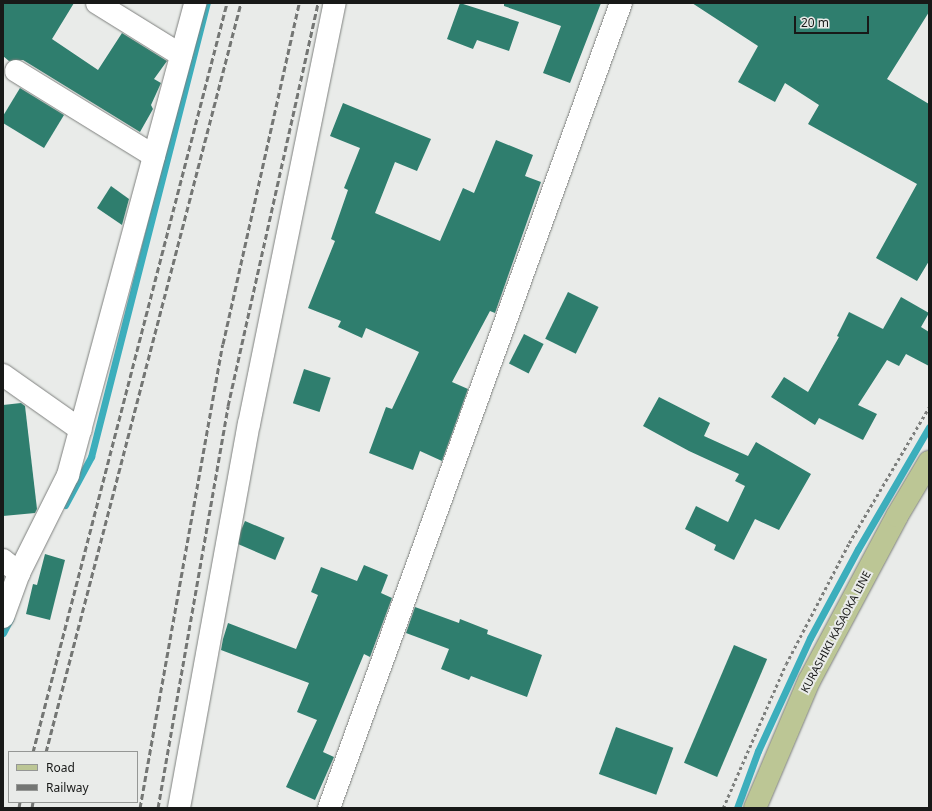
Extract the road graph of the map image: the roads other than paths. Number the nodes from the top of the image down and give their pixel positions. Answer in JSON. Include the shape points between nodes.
{"nodes":[{"id":1,"x":97,"y":3,"type":"edge"},
{"id":2,"x":195,"y":3,"type":"edge"},
{"id":3,"x":335,"y":3,"type":"edge"},
{"id":4,"x":621,"y":3,"type":"edge"},
{"id":5,"x":181,"y":55,"type":"junction"},
{"id":6,"x":16,"y":71,"type":"dead end"},
{"id":7,"x":154,"y":156,"type":"junction"},
{"id":8,"x":3,"y":375,"type":"edge"},
{"id":9,"x":81,"y":430,"type":"junction"},
{"id":10,"x":929,"y":462,"type":"edge"},
{"id":11,"x":11,"y":567,"type":"edge"},
{"id":12,"x":3,"y":617,"type":"edge"},
{"id":13,"x":179,"y":808,"type":"edge"},
{"id":14,"x":328,"y":808,"type":"edge"},
{"id":15,"x":755,"y":808,"type":"edge"}],
"edges":[{"from":1,"to":5,"type":"street"},
{"from":2,"to":5,"type":"street"},
{"from":3,"to":13,"type":"street","via":[[249,424]]},
{"from":4,"to":14,"type":"street"},
{"from":5,"to":7,"type":"street"},
{"from":6,"to":7,"type":"street"},
{"from":7,"to":9,"type":"street"},
{"from":8,"to":9,"type":"street"},
{"from":9,"to":11,"type":"street","via":[[68,475]]},
{"from":10,"to":15,"type":"main road","name":"KURASHIKI KASAOKA LINE","via":[[897,516],[809,681]]},
{"from":11,"to":12,"type":"street"}]}
